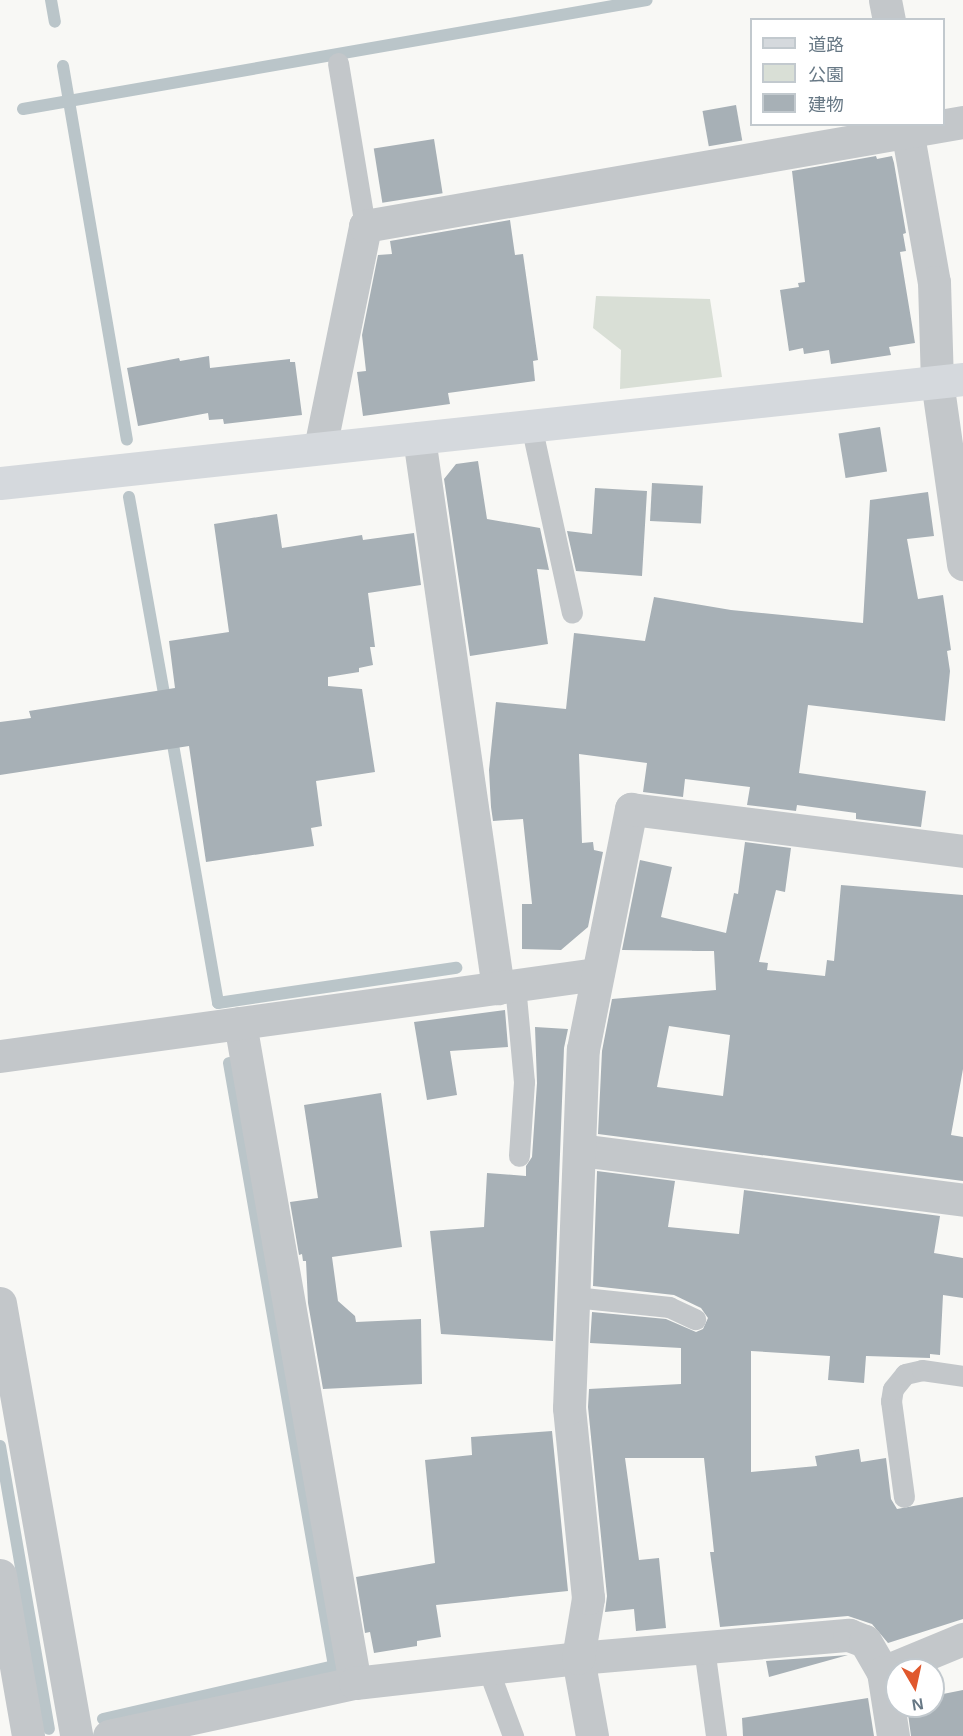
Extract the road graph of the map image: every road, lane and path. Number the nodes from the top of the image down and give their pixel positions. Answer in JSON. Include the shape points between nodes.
{"nodes":[{"id":1,"x":885,"y":0,"type":"edge"},
{"id":2,"x":889,"y":18,"type":"edge"},
{"id":3,"x":338,"y":63,"type":"dead end"},
{"id":4,"x":963,"y":122,"type":"edge"},
{"id":5,"x":945,"y":124,"type":"edge"},
{"id":6,"x":926,"y":126,"type":"edge"},
{"id":7,"x":907,"y":128,"type":"edge"},
{"id":8,"x":365,"y":226,"type":"junction"},
{"id":9,"x":950,"y":380,"type":"edge"},
{"id":10,"x":531,"y":425,"type":"junction"},
{"id":11,"x":419,"y":438,"type":"junction"},
{"id":12,"x":320,"y":448,"type":"junction"},
{"id":13,"x":0,"y":483,"type":"edge"},
{"id":14,"x":963,"y":564,"type":"edge"},
{"id":15,"x":572,"y":613,"type":"dead end"},
{"id":16,"x":963,"y":851,"type":"edge"},
{"id":17,"x":597,"y":974,"type":"junction"},
{"id":18,"x":506,"y":987,"type":"junction"},
{"id":19,"x":240,"y":1023,"type":"junction"},
{"id":20,"x":0,"y":1056,"type":"edge"},
{"id":21,"x":580,"y":1150,"type":"junction"},
{"id":22,"x":519,"y":1156,"type":"dead end"},
{"id":23,"x":963,"y":1200,"type":"edge"},
{"id":24,"x":574,"y":1297,"type":"junction"},
{"id":25,"x":0,"y":1303,"type":"edge"},
{"id":26,"x":695,"y":1319,"type":"dead end"},
{"id":27,"x":963,"y":1376,"type":"edge"},
{"id":28,"x":903,"y":1497,"type":"dead end"},
{"id":29,"x":0,"y":1575,"type":"edge"},
{"id":30,"x":963,"y":1639,"type":"edge"},
{"id":31,"x":704,"y":1648,"type":"junction"},
{"id":32,"x":578,"y":1658,"type":"junction"},
{"id":33,"x":488,"y":1669,"type":"junction"},
{"id":34,"x":883,"y":1672,"type":"junction"},
{"id":35,"x":355,"y":1683,"type":"junction"},
{"id":36,"x":205,"y":1726,"type":"edge"},
{"id":37,"x":28,"y":1736,"type":"edge"},
{"id":38,"x":76,"y":1736,"type":"edge"},
{"id":39,"x":109,"y":1736,"type":"edge"},
{"id":40,"x":513,"y":1736,"type":"edge"},
{"id":41,"x":592,"y":1736,"type":"edge"},
{"id":42,"x":716,"y":1736,"type":"edge"},
{"id":43,"x":893,"y":1736,"type":"edge"}],
"edges":[{"from":1,"to":2,"type":"street"},
{"from":3,"to":8,"type":"lane"},
{"from":4,"to":5,"type":"street"},
{"from":6,"to":7,"type":"street"},
{"from":7,"to":8,"type":"street"},
{"from":7,"to":9,"type":"street"},
{"from":8,"to":12,"type":"street"},
{"from":9,"to":10,"type":"street"},
{"from":9,"to":14,"type":"street"},
{"from":10,"to":11,"type":"street"},
{"from":10,"to":15,"type":"lane"},
{"from":11,"to":12,"type":"street"},
{"from":11,"to":18,"type":"street"},
{"from":12,"to":13,"type":"street"},
{"from":16,"to":17,"type":"street","via":[[631,809]]},
{"from":17,"to":18,"type":"street"},
{"from":17,"to":21,"type":"street","via":[[583,1049]]},
{"from":18,"to":19,"type":"street"},
{"from":18,"to":22,"type":"lane","via":[[524,1082]]},
{"from":19,"to":20,"type":"street"},
{"from":19,"to":35,"type":"street"},
{"from":21,"to":23,"type":"street"},
{"from":21,"to":24,"type":"street"},
{"from":24,"to":26,"type":"lane","via":[[669,1307]]},
{"from":24,"to":32,"type":"street","via":[[569,1408],[588,1598]]},
{"from":25,"to":38,"type":"street"},
{"from":27,"to":28,"type":"lane","via":[[922,1370],[905,1374],[893,1389],[891,1401]]},
{"from":29,"to":37,"type":"street"},
{"from":30,"to":34,"type":"street"},
{"from":31,"to":32,"type":"street"},
{"from":31,"to":34,"type":"street","via":[[849,1635],[865,1641]]},
{"from":31,"to":42,"type":"lane"},
{"from":32,"to":33,"type":"street"},
{"from":32,"to":41,"type":"street"},
{"from":33,"to":35,"type":"street"},
{"from":33,"to":40,"type":"lane"},
{"from":34,"to":43,"type":"street"},
{"from":35,"to":36,"type":"street"},
{"from":36,"to":39,"type":"street"}]}
